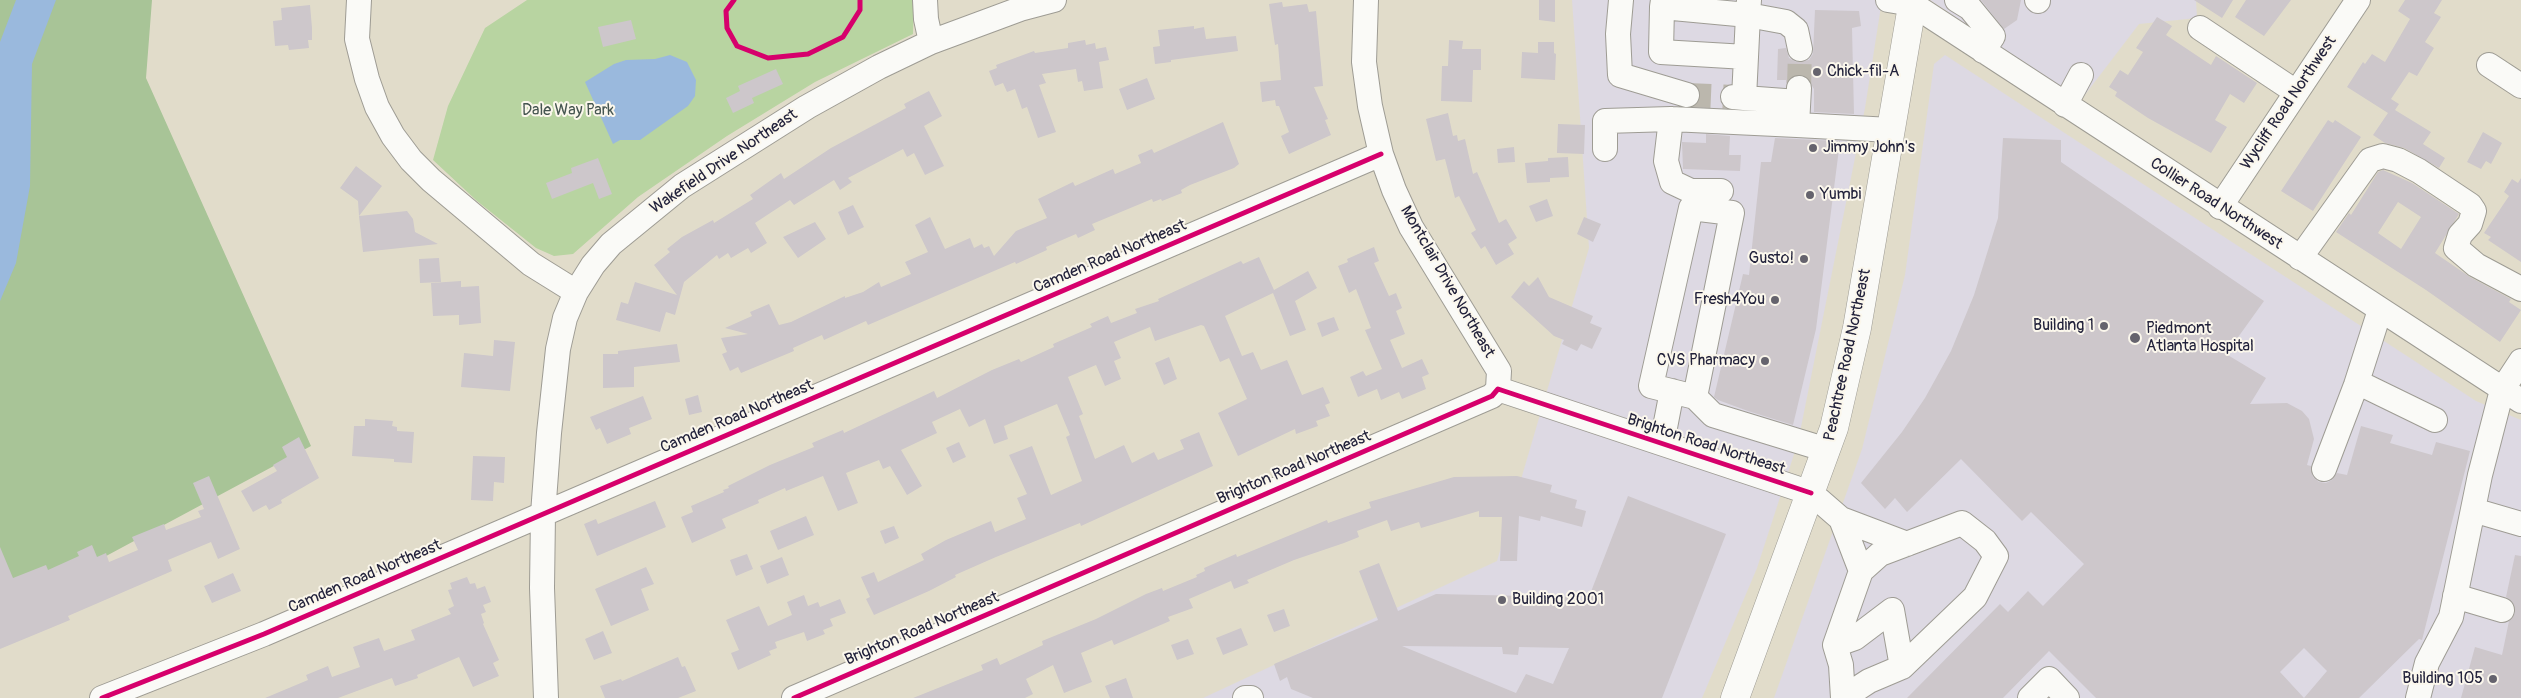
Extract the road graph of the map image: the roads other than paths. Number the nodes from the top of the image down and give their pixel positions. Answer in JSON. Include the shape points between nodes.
{"nodes":[{"id":1,"x":359,"y":0,"type":"edge"},
{"id":2,"x":925,"y":0,"type":"edge"},
{"id":3,"x":1054,"y":0,"type":"edge"},
{"id":4,"x":1366,"y":0,"type":"edge"},
{"id":5,"x":1621,"y":0,"type":"edge"},
{"id":6,"x":2358,"y":0,"type":"edge"},
{"id":7,"x":1904,"y":1,"type":"edge"},
{"id":8,"x":1970,"y":3,"type":"edge"},
{"id":9,"x":1662,"y":4,"type":"edge"},
{"id":10,"x":1748,"y":7,"type":"edge"},
{"id":11,"x":2200,"y":28,"type":"dead end"},
{"id":12,"x":931,"y":42,"type":"junction"},
{"id":13,"x":1800,"y":49,"type":"tunnel mouth"},
{"id":14,"x":1983,"y":51,"type":"junction"},
{"id":15,"x":1746,"y":57,"type":"junction"},
{"id":16,"x":2489,"y":65,"type":"dead end"},
{"id":17,"x":2081,"y":76,"type":"dead end"},
{"id":18,"x":2521,"y":86,"type":"edge"},
{"id":19,"x":2296,"y":92,"type":"junction"},
{"id":20,"x":1688,"y":96,"type":"tunnel mouth"},
{"id":21,"x":1798,"y":105,"type":"junction"},
{"id":22,"x":2065,"y":105,"type":"junction"},
{"id":23,"x":1671,"y":119,"type":"junction"},
{"id":24,"x":1891,"y":130,"type":"junction"},
{"id":25,"x":1605,"y":149,"type":"dead end"},
{"id":26,"x":1381,"y":154,"type":"junction"},
{"id":27,"x":1722,"y":191,"type":"dead end"},
{"id":28,"x":2220,"y":207,"type":"junction"},
{"id":29,"x":2300,"y":258,"type":"junction"},
{"id":30,"x":2521,"y":289,"type":"edge"},
{"id":31,"x":576,"y":292,"type":"junction"},
{"id":32,"x":2380,"y":310,"type":"junction"},
{"id":33,"x":2521,"y":361,"type":"edge"},
{"id":34,"x":2357,"y":382,"type":"junction"},
{"id":35,"x":1498,"y":389,"type":"junction"},
{"id":36,"x":1672,"y":392,"type":"junction"},
{"id":37,"x":2511,"y":396,"type":"edge"},
{"id":38,"x":1695,"y":397,"type":"junction"},
{"id":39,"x":2435,"y":420,"type":"dead end"},
{"id":40,"x":1662,"y":443,"type":"junction"},
{"id":41,"x":1827,"y":450,"type":"junction"},
{"id":42,"x":2324,"y":469,"type":"dead end"},
{"id":43,"x":1811,"y":493,"type":"junction"},
{"id":44,"x":2473,"y":510,"type":"junction"},
{"id":45,"x":543,"y":514,"type":"junction"},
{"id":46,"x":1841,"y":519,"type":"junction"},
{"id":47,"x":2521,"y":524,"type":"edge"},
{"id":48,"x":1907,"y":544,"type":"junction"},
{"id":49,"x":1861,"y":570,"type":"junction"},
{"id":50,"x":2455,"y":596,"type":"junction"},
{"id":51,"x":2502,"y":610,"type":"dead end"},
{"id":52,"x":1838,"y":655,"type":"junction"},
{"id":53,"x":1902,"y":667,"type":"junction"},
{"id":54,"x":1869,"y":681,"type":"junction"},
{"id":55,"x":1739,"y":697,"type":"edge"},
{"id":56,"x":102,"y":698,"type":"edge"},
{"id":57,"x":546,"y":698,"type":"edge"},
{"id":58,"x":794,"y":698,"type":"edge"},
{"id":59,"x":1245,"y":698,"type":"edge"},
{"id":60,"x":1251,"y":698,"type":"edge"},
{"id":61,"x":1843,"y":698,"type":"edge"},
{"id":62,"x":2030,"y":698,"type":"edge"},
{"id":63,"x":2067,"y":698,"type":"edge"},
{"id":64,"x":2418,"y":698,"type":"edge"}],
"edges":[{"from":1,"to":31,"type":"street","via":[[357,39],[377,107],[393,136],[411,160],[452,198],[531,264]]},
{"from":2,"to":12,"type":"street"},
{"from":3,"to":12,"type":"street","name":"Wakefield Drive Northeast"},
{"from":4,"to":26,"type":"street","name":"Montclair Drive Northeast","via":[[1364,62]]},
{"from":5,"to":20,"type":"street","via":[[1618,34],[1620,75]]},
{"from":6,"to":19,"type":"street","name":"Wycliff Road Northwest"},
{"from":7,"to":14,"type":"street","name":"Collier Road Northwest"},
{"from":7,"to":24,"type":"highway","name":"Peachtree Road Northeast"},
{"from":8,"to":14,"type":"street","via":[[1994,36]]},
{"from":9,"to":10,"type":"street"},
{"from":9,"to":15,"type":"street","via":[[1661,52]]},
{"from":10,"to":13,"type":"street","via":[[1786,22],[1796,30]]},
{"from":10,"to":15,"type":"street"},
{"from":11,"to":19,"type":"street"},
{"from":12,"to":31,"type":"street","name":"Wakefield Drive Northeast","via":[[807,107],[682,186],[611,244]]},
{"from":14,"to":22,"type":"street","name":"Collier Road Northwest"},
{"from":15,"to":21,"type":"street","via":[[1738,97]]},
{"from":16,"to":18,"type":"street"},
{"from":17,"to":22,"type":"street"},
{"from":19,"to":28,"type":"street","name":"Wycliff Road Northwest"},
{"from":21,"to":23,"type":"street"},
{"from":21,"to":24,"type":"street"},
{"from":22,"to":28,"type":"street","name":"Collier Road Northwest"},
{"from":23,"to":25,"type":"street","via":[[1605,121]]},
{"from":23,"to":27,"type":"street","via":[[1666,161],[1672,182],[1691,191]]},
{"from":24,"to":41,"type":"highway","name":"Peachtree Road Northeast","via":[[1857,328]]},
{"from":26,"to":35,"type":"street","name":"Montclair Drive Northeast","via":[[1411,227],[1499,371]]},
{"from":26,"to":45,"type":"street","name":"Camden Road Northeast"},
{"from":28,"to":29,"type":"street","name":"Collier Road Northwest"},
{"from":29,"to":30,"type":"street","via":[[2370,160],[2383,156],[2419,171],[2470,205],[2474,211],[2472,218],[2460,235],[2456,248],[2476,265]]},
{"from":29,"to":32,"type":"street","name":"Collier Road Northwest"},
{"from":31,"to":45,"type":"street","name":"Wakefield Drive Northeast","via":[[565,318],[558,349]]},
{"from":32,"to":34,"type":"street"},
{"from":32,"to":37,"type":"street","name":"Collier Road Northwest"},
{"from":33,"to":37,"type":"street"},
{"from":34,"to":39,"type":"street"},
{"from":34,"to":42,"type":"street"},
{"from":35,"to":40,"type":"street","name":"Brighton Road Northeast"},
{"from":35,"to":58,"type":"street","name":"Brighton Road Northeast","via":[[1492,396]]},
{"from":36,"to":38,"type":"street"},
{"from":36,"to":38,"type":"street","via":[[1651,386],[1691,208],[1732,213]]},
{"from":36,"to":40,"type":"street"},
{"from":37,"to":44,"type":"street"},
{"from":38,"to":41,"type":"street","via":[[1713,414]]},
{"from":40,"to":43,"type":"street","name":"Brighton Road Northeast"},
{"from":41,"to":43,"type":"highway","name":"Peachtree Road Northeast"},
{"from":43,"to":46,"type":"street"},
{"from":43,"to":55,"type":"highway","name":"Peachtree Road Northeast"},
{"from":44,"to":47,"type":"street"},
{"from":44,"to":50,"type":"street"},
{"from":45,"to":56,"type":"street","name":"Camden Road Northeast","via":[[264,634]]},
{"from":45,"to":57,"type":"street","name":"Wakefield Drive Northeast"},
{"from":46,"to":48,"type":"street"},
{"from":46,"to":49,"type":"street"},
{"from":48,"to":49,"type":"street","via":[[1880,554]]},
{"from":48,"to":53,"type":"street","via":[[1962,523],[1986,541],[1996,556],[1975,597]]},
{"from":49,"to":52,"type":"street"},
{"from":50,"to":51,"type":"street"},
{"from":50,"to":64,"type":"street","via":[[2451,617],[2427,663]]},
{"from":52,"to":53,"type":"street","via":[[1895,603]]},
{"from":52,"to":54,"type":"street"},
{"from":52,"to":61,"type":"street"},
{"from":53,"to":54,"type":"street"},
{"from":54,"to":61,"type":"street"},
{"from":59,"to":60,"type":"street"},
{"from":62,"to":63,"type":"street","via":[[2049,679]]}]}
